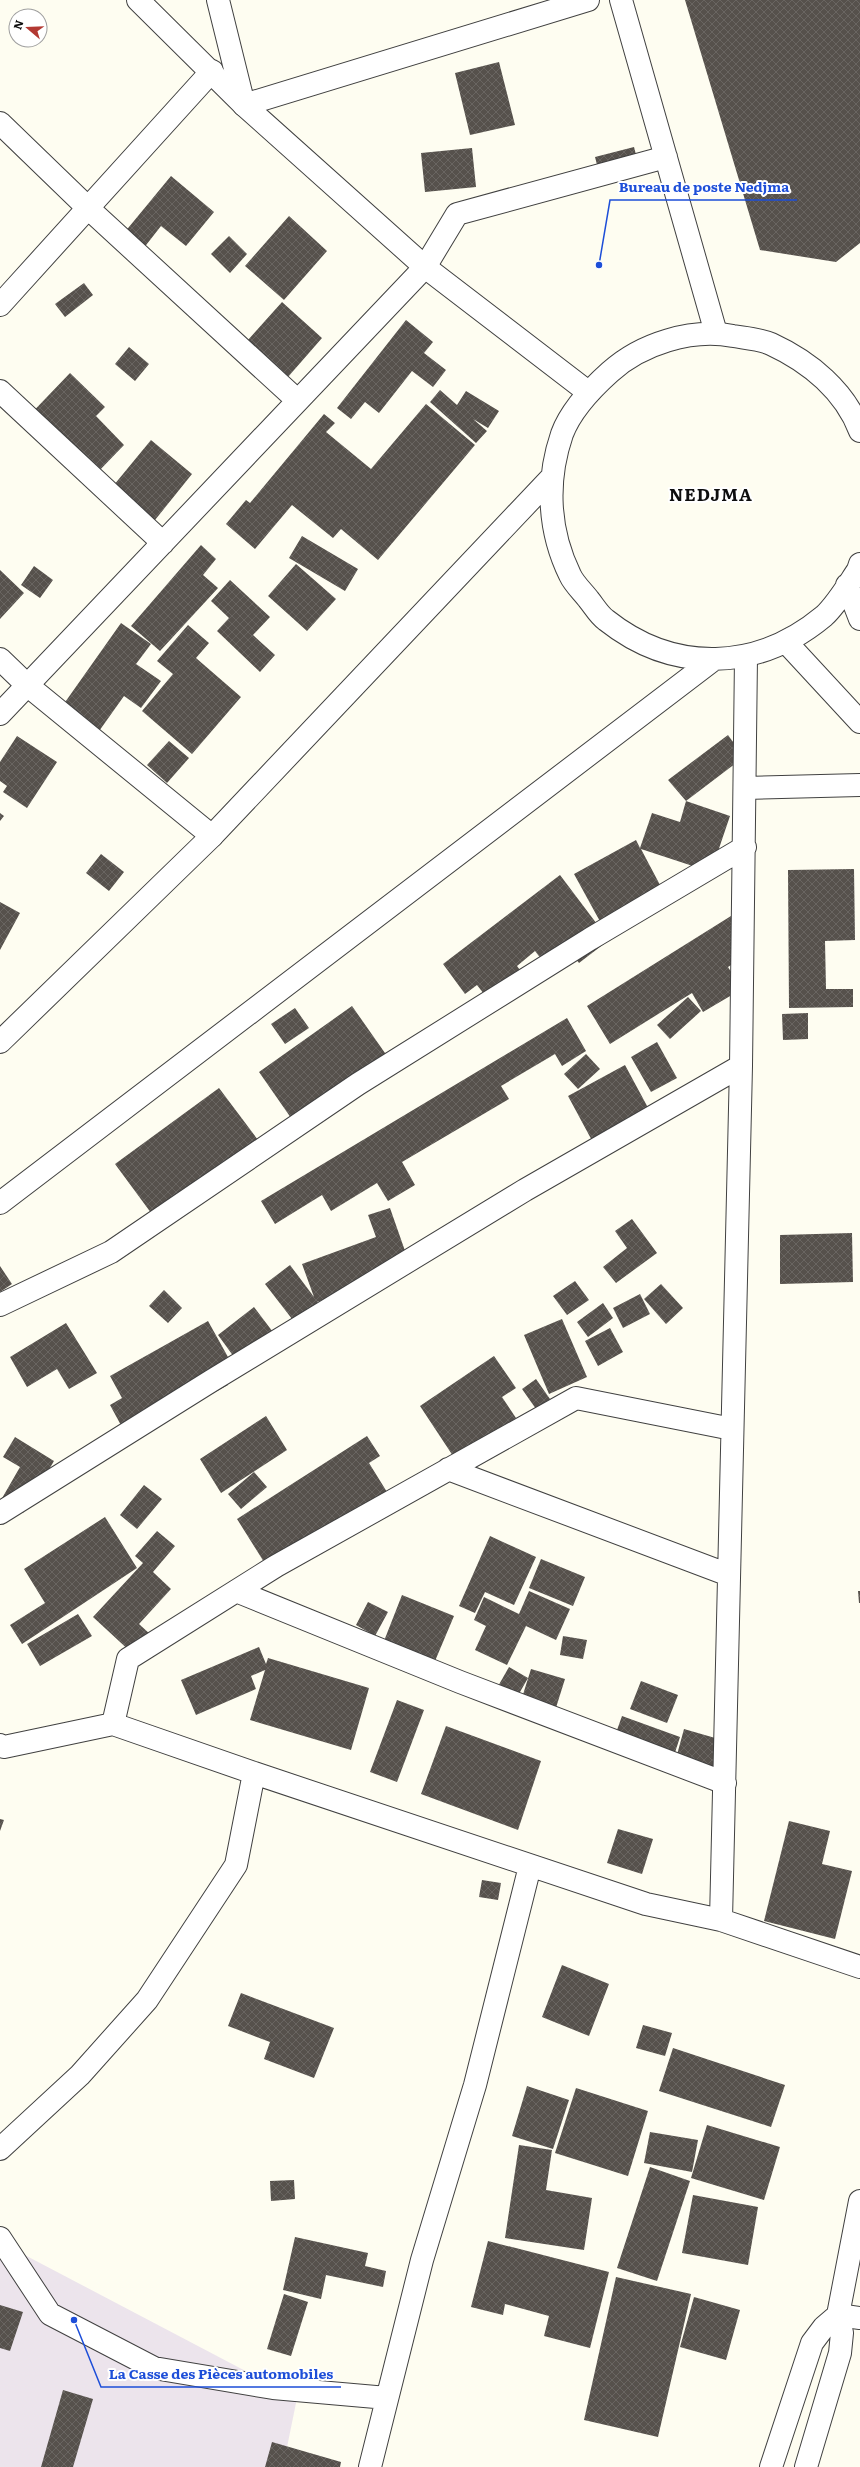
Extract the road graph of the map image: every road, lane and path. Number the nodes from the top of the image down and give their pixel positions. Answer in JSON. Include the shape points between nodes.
{"nodes":[{"id":1,"x":138,"y":0,"type":"edge"},
{"id":2,"x":218,"y":0,"type":"edge"},
{"id":3,"x":588,"y":0,"type":"edge"},
{"id":4,"x":621,"y":0,"type":"edge"},
{"id":5,"x":212,"y":71,"type":"junction"},
{"id":6,"x":244,"y":105,"type":"junction"},
{"id":7,"x":0,"y":123,"type":"edge"},
{"id":8,"x":666,"y":157,"type":"junction"},
{"id":9,"x":88,"y":209,"type":"junction"},
{"id":10,"x":425,"y":267,"type":"junction"},
{"id":11,"x":0,"y":305,"type":"edge"},
{"id":12,"x":716,"y":333,"type":"junction"},
{"id":13,"x":0,"y":391,"type":"edge"},
{"id":14,"x":588,"y":392,"type":"junction"},
{"id":15,"x":297,"y":400,"type":"junction"},
{"id":16,"x":860,"y":431,"type":"edge"},
{"id":17,"x":551,"y":478,"type":"junction"},
{"id":18,"x":162,"y":542,"type":"junction"},
{"id":19,"x":860,"y":564,"type":"edge"},
{"id":20,"x":847,"y":585,"type":"junction"},
{"id":21,"x":860,"y":619,"type":"edge"},
{"id":22,"x":786,"y":642,"type":"junction"},
{"id":23,"x":746,"y":657,"type":"junction"},
{"id":24,"x":0,"y":659,"type":"edge"},
{"id":25,"x":713,"y":660,"type":"junction"},
{"id":26,"x":27,"y":685,"type":"junction"},
{"id":27,"x":0,"y":714,"type":"edge"},
{"id":28,"x":860,"y":722,"type":"edge"},
{"id":29,"x":860,"y":785,"type":"edge"},
{"id":30,"x":745,"y":788,"type":"junction"},
{"id":31,"x":212,"y":836,"type":"junction"},
{"id":32,"x":745,"y":847,"type":"junction"},
{"id":33,"x":0,"y":1042,"type":"edge"},
{"id":34,"x":741,"y":1066,"type":"junction"},
{"id":35,"x":0,"y":1203,"type":"edge"},
{"id":36,"x":0,"y":1305,"type":"edge"},
{"id":37,"x":732,"y":1429,"type":"junction"},
{"id":38,"x":448,"y":1469,"type":"junction"},
{"id":39,"x":0,"y":1513,"type":"edge"},
{"id":40,"x":729,"y":1575,"type":"junction"},
{"id":41,"x":236,"y":1591,"type":"junction"},
{"id":42,"x":113,"y":1724,"type":"junction"},
{"id":43,"x":0,"y":1745,"type":"edge"},
{"id":44,"x":254,"y":1773,"type":"junction"},
{"id":45,"x":725,"y":1782,"type":"junction"},
{"id":46,"x":530,"y":1866,"type":"junction"},
{"id":47,"x":721,"y":1920,"type":"junction"},
{"id":48,"x":860,"y":1967,"type":"edge"},
{"id":49,"x":0,"y":2149,"type":"edge"},
{"id":50,"x":860,"y":2201,"type":"edge"},
{"id":51,"x":0,"y":2238,"type":"edge"},
{"id":52,"x":838,"y":2315,"type":"junction"},
{"id":53,"x":860,"y":2318,"type":"edge"},
{"id":54,"x":387,"y":2398,"type":"junction"},
{"id":55,"x":370,"y":2467,"type":"edge"},
{"id":56,"x":771,"y":2467,"type":"edge"},
{"id":57,"x":806,"y":2467,"type":"edge"}],
"edges":[{"from":1,"to":5,"type":"street"},
{"from":2,"to":6,"type":"street"},
{"from":3,"to":6,"type":"street"},
{"from":4,"to":8,"type":"street"},
{"from":5,"to":6,"type":"street"},
{"from":5,"to":9,"type":"street"},
{"from":6,"to":10,"type":"street"},
{"from":7,"to":9,"type":"street"},
{"from":8,"to":10,"type":"street","via":[[457,214]]},
{"from":8,"to":12,"type":"street"},
{"from":9,"to":11,"type":"street"},
{"from":9,"to":15,"type":"street"},
{"from":10,"to":14,"type":"street"},
{"from":10,"to":15,"type":"street"},
{"from":12,"to":14,"type":"street","via":[[668,339],[624,359]]},
{"from":12,"to":16,"type":"street","via":[[770,343],[817,371],[852,412]]},
{"from":13,"to":18,"type":"street"},
{"from":14,"to":17,"type":"street","via":[[563,432]]},
{"from":15,"to":18,"type":"street"},
{"from":17,"to":25,"type":"street","via":[[552,526],[570,577],[605,619],[651,648],[682,657]]},
{"from":17,"to":31,"type":"street"},
{"from":18,"to":26,"type":"street"},
{"from":19,"to":20,"type":"street"},
{"from":20,"to":21,"type":"street"},
{"from":20,"to":22,"type":"street","via":[[825,614]]},
{"from":22,"to":23,"type":"street"},
{"from":22,"to":28,"type":"street"},
{"from":23,"to":25,"type":"street"},
{"from":23,"to":30,"type":"street"},
{"from":24,"to":26,"type":"street"},
{"from":25,"to":35,"type":"street"},
{"from":26,"to":27,"type":"street"},
{"from":26,"to":31,"type":"street"},
{"from":29,"to":30,"type":"street"},
{"from":30,"to":32,"type":"street"},
{"from":31,"to":33,"type":"street"},
{"from":32,"to":34,"type":"street"},
{"from":32,"to":36,"type":"street","via":[[590,939],[358,1084],[111,1252]]},
{"from":34,"to":37,"type":"street"},
{"from":34,"to":39,"type":"street","via":[[525,1190],[211,1380]]},
{"from":37,"to":38,"type":"street","via":[[576,1398]]},
{"from":37,"to":40,"type":"street"},
{"from":38,"to":40,"type":"street"},
{"from":38,"to":41,"type":"street"},
{"from":40,"to":45,"type":"street"},
{"from":41,"to":42,"type":"street","via":[[128,1659]]},
{"from":41,"to":45,"type":"street","via":[[460,1682]]},
{"from":42,"to":43,"type":"street","via":[[4,1747]]},
{"from":42,"to":44,"type":"street"},
{"from":44,"to":46,"type":"street"},
{"from":44,"to":49,"type":"street","via":[[236,1865],[147,2000],[80,2075]]},
{"from":45,"to":47,"type":"street"},
{"from":46,"to":47,"type":"street","via":[[646,1904]]},
{"from":46,"to":54,"type":"street","via":[[476,2085],[422,2260]]},
{"from":47,"to":48,"type":"street"},
{"from":50,"to":52,"type":"street"},
{"from":51,"to":54,"type":"street","via":[[50,2314],[154,2368],[273,2388]]},
{"from":52,"to":53,"type":"street"},
{"from":52,"to":56,"type":"street","via":[[824,2327],[812,2343]]},
{"from":52,"to":57,"type":"street","via":[[842,2334],[840,2353]]},
{"from":54,"to":55,"type":"street"}]}
